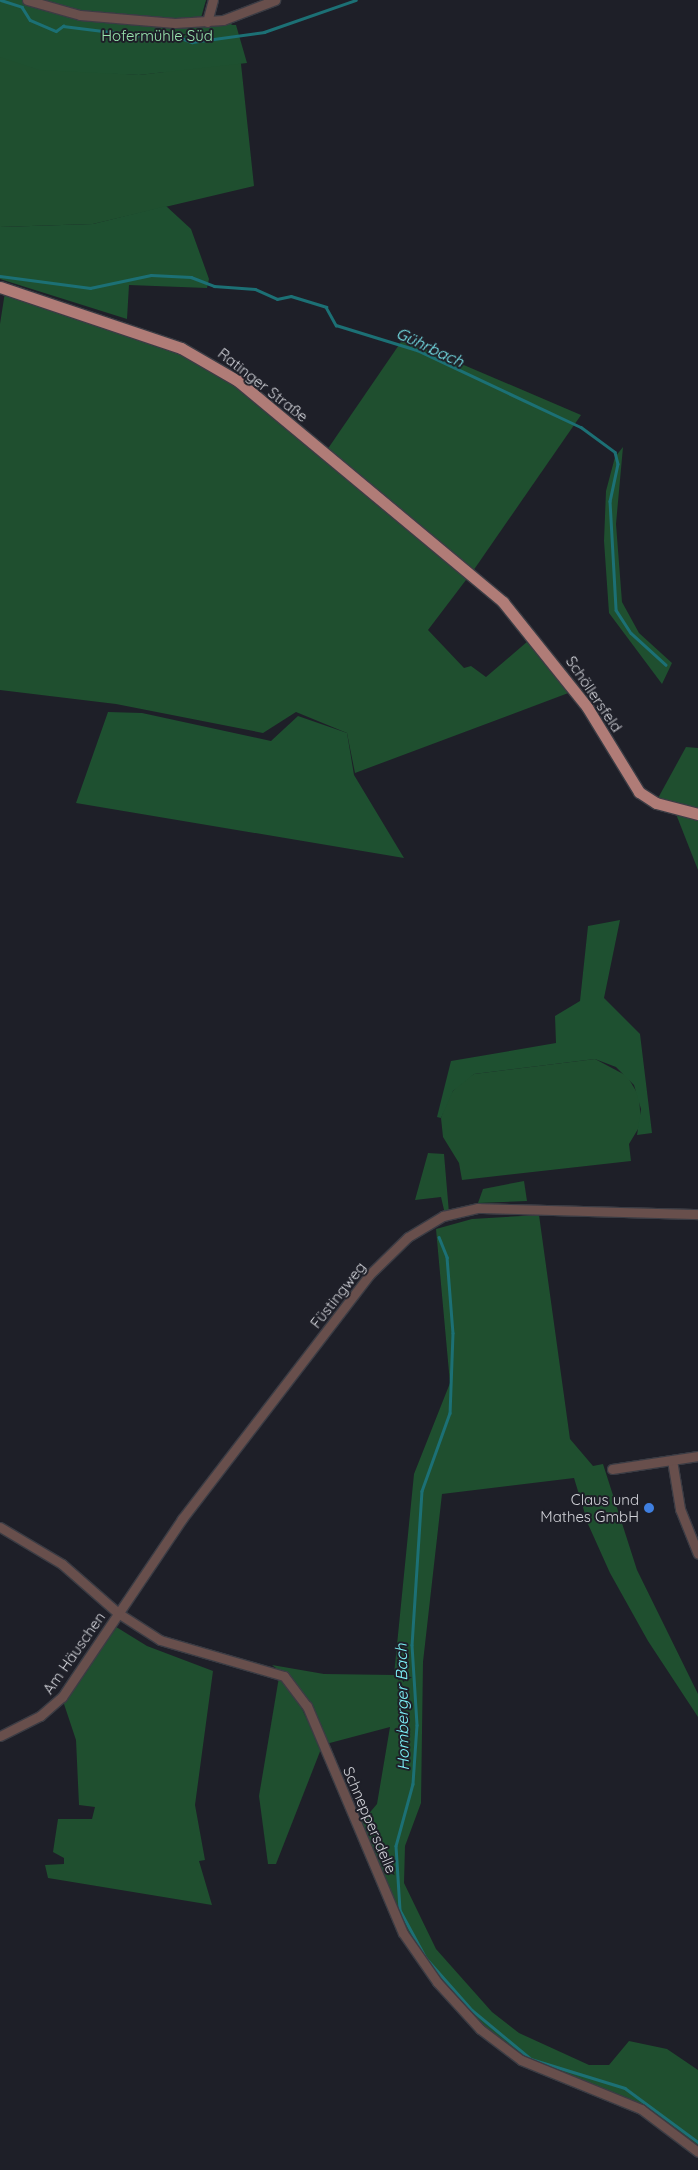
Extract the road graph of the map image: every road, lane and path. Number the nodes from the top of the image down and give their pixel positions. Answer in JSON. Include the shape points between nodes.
{"nodes":[{"id":1,"x":27,"y":0,"type":"edge"},
{"id":2,"x":213,"y":0,"type":"edge"},
{"id":3,"x":275,"y":0,"type":"edge"},
{"id":4,"x":206,"y":22,"type":"junction"},
{"id":5,"x":0,"y":287,"type":"edge"},
{"id":6,"x":471,"y":574,"type":"joint"},
{"id":7,"x":698,"y":814,"type":"edge"},
{"id":8,"x":698,"y":1214,"type":"edge"},
{"id":9,"x":698,"y":1456,"type":"edge"},
{"id":10,"x":672,"y":1460,"type":"junction"},
{"id":11,"x":612,"y":1469,"type":"dead end"},
{"id":12,"x":0,"y":1527,"type":"edge"},
{"id":13,"x":698,"y":1554,"type":"edge"},
{"id":14,"x":118,"y":1613,"type":"junction"},
{"id":15,"x":0,"y":1736,"type":"edge"},
{"id":16,"x":698,"y":2152,"type":"edge"}],
"edges":[{"from":1,"to":4,"type":"street","via":[[80,15]]},
{"from":2,"to":4,"type":"street"},
{"from":3,"to":4,"type":"street"},
{"from":5,"to":6,"type":"main road","name":"Ratinger Straße","via":[[127,328],[207,360]]},
{"from":6,"to":7,"type":"main road","name":"Schöllersfeld","via":[[513,612],[553,661],[595,719],[634,787],[656,804]]},
{"from":8,"to":14,"type":"street","name":"Füstingweg","via":[[478,1208],[443,1216],[418,1230],[369,1275],[182,1519]]},
{"from":9,"to":10,"type":"street"},
{"from":10,"to":11,"type":"street"},
{"from":10,"to":13,"type":"street","via":[[680,1509]]},
{"from":12,"to":14,"type":"street","name":"Schneppersdelle","via":[[62,1564]]},
{"from":14,"to":15,"type":"street","name":"Am Häuschen","via":[[52,1708]]},
{"from":14,"to":16,"type":"street","name":"Schneppersdelle","via":[[168,1643],[215,1658],[260,1666],[284,1676],[307,1706],[400,1927],[438,1982],[480,2029],[515,2056],[641,2109]]}]}
